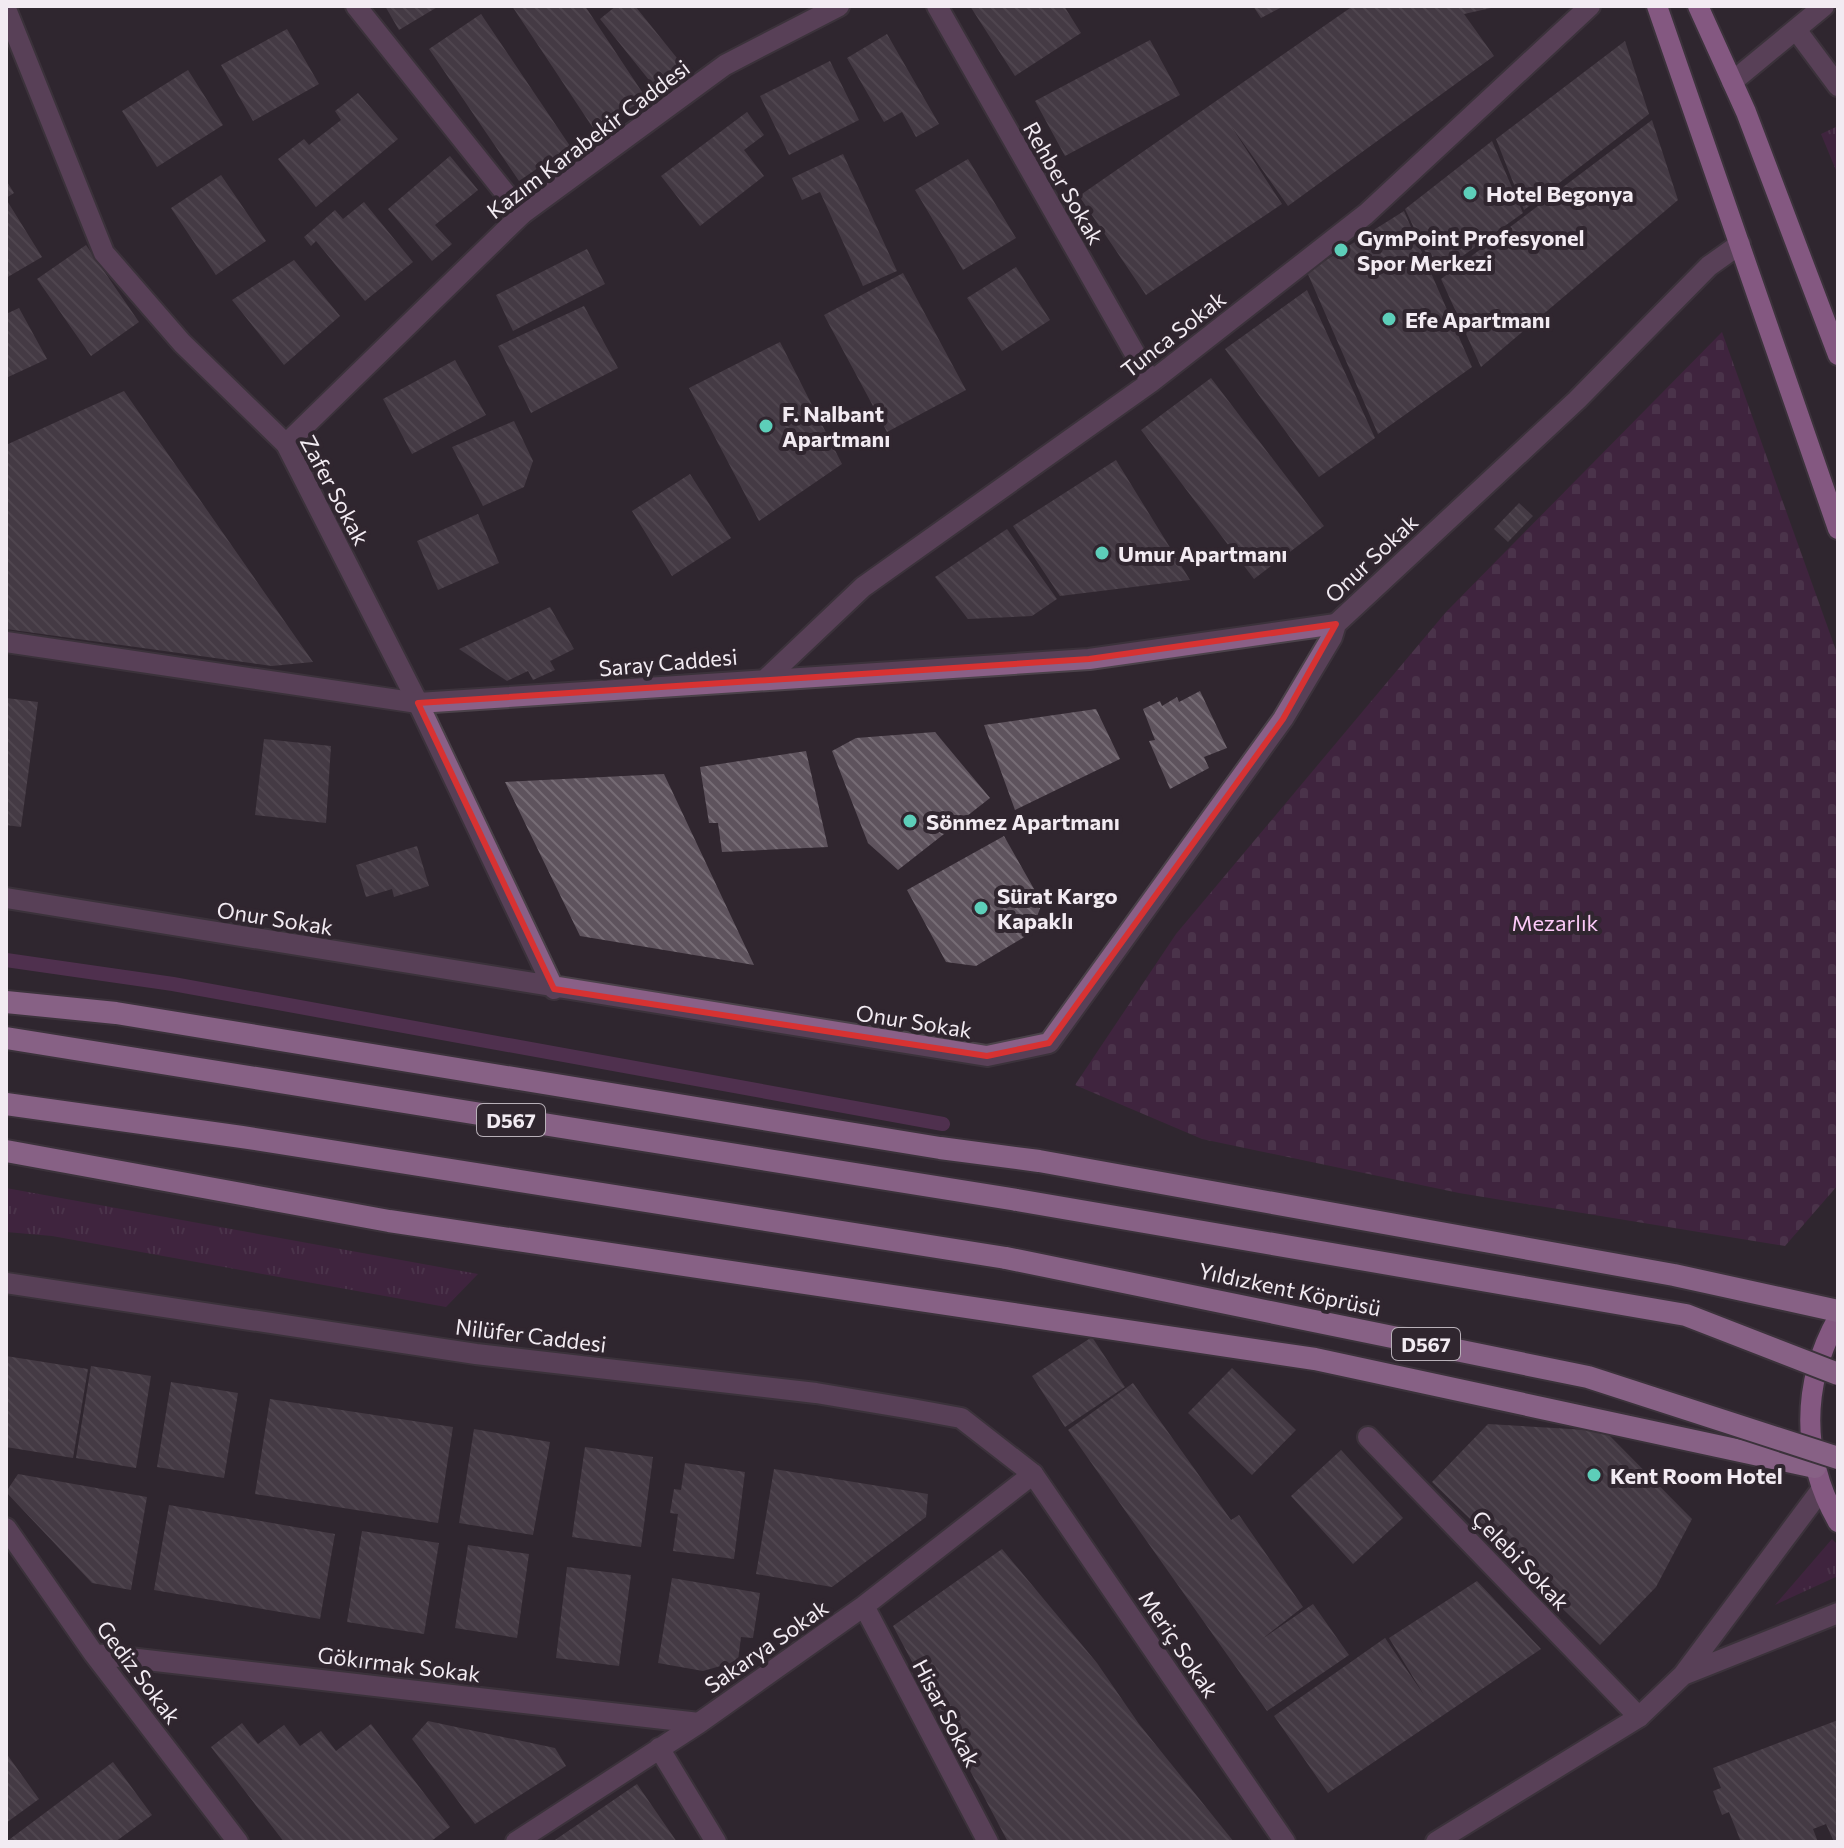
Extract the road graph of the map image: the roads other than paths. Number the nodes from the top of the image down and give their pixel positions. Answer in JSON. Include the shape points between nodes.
{"nodes":[{"id":1,"x":356,"y":6,"type":"edge"},
{"id":2,"x":839,"y":6,"type":"edge"},
{"id":3,"x":937,"y":6,"type":"edge"},
{"id":4,"x":1590,"y":6,"type":"edge"},
{"id":5,"x":1657,"y":6,"type":"edge"},
{"id":6,"x":1698,"y":6,"type":"edge"},
{"id":7,"x":1824,"y":6,"type":"edge"},
{"id":8,"x":6,"y":9,"type":"edge"},
{"id":9,"x":1797,"y":31,"type":"junction"},
{"id":10,"x":1732,"y":82,"type":"junction"},
{"id":11,"x":1838,"y":86,"type":"edge"},
{"id":12,"x":522,"y":214,"type":"junction"},
{"id":13,"x":1740,"y":244,"type":"junction"},
{"id":14,"x":1834,"y":327,"type":"edge"},
{"id":15,"x":1838,"y":355,"type":"edge"},
{"id":16,"x":1151,"y":382,"type":"junction"},
{"id":17,"x":286,"y":444,"type":"junction"},
{"id":18,"x":1838,"y":529,"type":"edge"},
{"id":19,"x":1336,"y":624,"type":"junction"},
{"id":20,"x":6,"y":642,"type":"edge"},
{"id":21,"x":768,"y":677,"type":"junction"},
{"id":22,"x":418,"y":703,"type":"junction"},
{"id":23,"x":6,"y":898,"type":"edge"},
{"id":24,"x":554,"y":989,"type":"junction"},
{"id":25,"x":6,"y":1002,"type":"edge"},
{"id":26,"x":6,"y":1038,"type":"edge"},
{"id":27,"x":6,"y":1104,"type":"edge"},
{"id":28,"x":6,"y":1151,"type":"edge"},
{"id":29,"x":6,"y":1283,"type":"edge"},
{"id":30,"x":1838,"y":1311,"type":"edge"},
{"id":31,"x":1838,"y":1318,"type":"edge"},
{"id":32,"x":1838,"y":1374,"type":"edge"},
{"id":33,"x":1368,"y":1437,"type":"dead end"},
{"id":34,"x":1838,"y":1458,"type":"edge"},
{"id":35,"x":1815,"y":1467,"type":"junction"},
{"id":36,"x":1033,"y":1474,"type":"junction"},
{"id":37,"x":1821,"y":1490,"type":"junction"},
{"id":38,"x":1838,"y":1522,"type":"edge"},
{"id":39,"x":6,"y":1528,"type":"edge"},
{"id":40,"x":864,"y":1606,"type":"junction"},
{"id":41,"x":1838,"y":1613,"type":"edge"},
{"id":42,"x":94,"y":1654,"type":"junction"},
{"id":43,"x":1683,"y":1675,"type":"junction"},
{"id":44,"x":1639,"y":1717,"type":"junction"},
{"id":45,"x":699,"y":1723,"type":"junction"},
{"id":46,"x":659,"y":1748,"type":"junction"},
{"id":47,"x":238,"y":1842,"type":"edge"},
{"id":48,"x":516,"y":1842,"type":"edge"},
{"id":49,"x":716,"y":1842,"type":"edge"},
{"id":50,"x":988,"y":1842,"type":"edge"},
{"id":51,"x":1285,"y":1842,"type":"edge"},
{"id":52,"x":1436,"y":1842,"type":"edge"}],
"edges":[{"from":1,"to":12,"type":"street"},
{"from":2,"to":12,"type":"street","name":"Kazım Karabekir Caddesi","via":[[725,65]]},
{"from":3,"to":16,"type":"street","name":"Rehber Sokak"},
{"from":4,"to":16,"type":"street","name":"Tunca Sokak","via":[[1366,214]]},
{"from":5,"to":13,"type":"main road"},
{"from":6,"to":10,"type":"main road"},
{"from":7,"to":9,"type":"street","via":[[1805,18]]},
{"from":8,"to":17,"type":"street","name":"Zafer Sokak","via":[[104,253],[182,343]]},
{"from":9,"to":10,"type":"street"},
{"from":9,"to":11,"type":"street"},
{"from":10,"to":14,"type":"main road"},
{"from":12,"to":17,"type":"street","name":"Kazım Karabekir Caddesi"},
{"from":13,"to":18,"type":"main road"},
{"from":13,"to":19,"type":"street","name":"Onur Sokak","via":[[1709,266],[1577,400]]},
{"from":14,"to":15,"type":"main road"},
{"from":16,"to":21,"type":"street","name":"Tunca Sokak","via":[[863,587]]},
{"from":17,"to":22,"type":"street","name":"Zafer Sokak"},
{"from":19,"to":21,"type":"street","name":"Saray Caddesi","via":[[1089,659]]},
{"from":19,"to":24,"type":"street","name":"Onur Sokak","via":[[1283,719],[1049,1043],[987,1056]]},
{"from":20,"to":22,"type":"street","name":"Saray Caddesi"},
{"from":21,"to":22,"type":"street","name":"Saray Caddesi"},
{"from":22,"to":24,"type":"street","name":"Zafer Sokak"},
{"from":23,"to":24,"type":"street","name":"Onur Sokak"},
{"from":25,"to":30,"type":"highway","via":[[116,1013],[1039,1161],[1674,1275]]},
{"from":26,"to":32,"type":"highway","name":"Yıldızkent Köprüsü","number":"D567","bridge":true,"via":[[1017,1200],[1686,1315]]},
{"from":27,"to":34,"type":"highway","name":"Yıldızkent Köprüsü","number":"D567","bridge":true,"via":[[1006,1258],[1588,1377]]},
{"from":28,"to":35,"type":"highway","via":[[389,1221],[1315,1359]]},
{"from":29,"to":36,"type":"street","name":"Nilüfer Caddesi","via":[[476,1354],[816,1393],[961,1418]]},
{"from":31,"to":35,"type":"main road","via":[[1812,1387]]},
{"from":33,"to":44,"type":"street","name":"Çelebi Sokak"},
{"from":35,"to":37,"type":"main road"},
{"from":36,"to":40,"type":"street","name":"Sakarya Sokak"},
{"from":36,"to":51,"type":"street","name":"Meriç Sokak"},
{"from":37,"to":38,"type":"main road"},
{"from":37,"to":43,"type":"street"},
{"from":39,"to":42,"type":"street","name":"Gediz Sokak"},
{"from":40,"to":45,"type":"street","name":"Sakarya Sokak"},
{"from":40,"to":50,"type":"street","name":"Hisar Sokak"},
{"from":41,"to":43,"type":"street"},
{"from":42,"to":45,"type":"street","name":"Gökırmak Sokak"},
{"from":42,"to":47,"type":"street","name":"Gediz Sokak"},
{"from":43,"to":44,"type":"street"},
{"from":44,"to":52,"type":"street"},
{"from":45,"to":46,"type":"street","name":"Sakarya Sokak"},
{"from":46,"to":48,"type":"street","name":"Sakarya Sokak"},
{"from":46,"to":49,"type":"street"}]}
